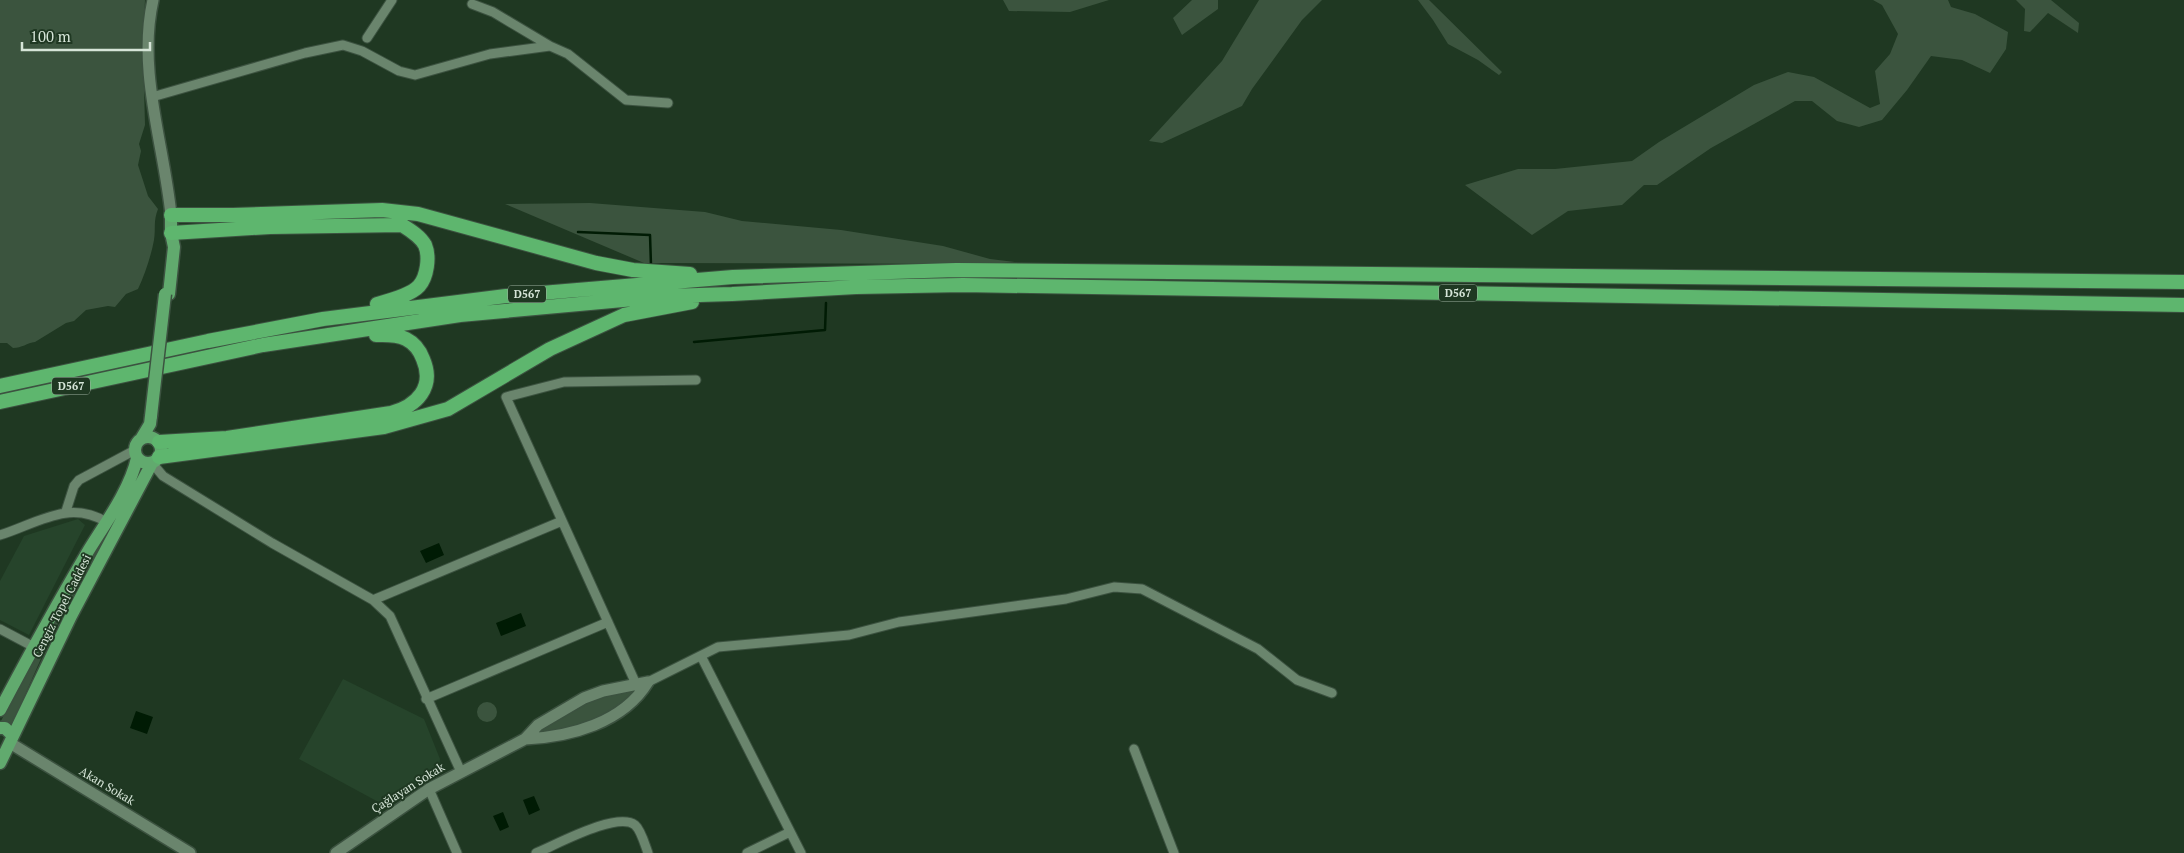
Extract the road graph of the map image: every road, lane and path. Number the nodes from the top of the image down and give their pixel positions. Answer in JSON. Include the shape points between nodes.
{"nodes":[{"id":1,"x":153,"y":0,"type":"edge"},
{"id":2,"x":392,"y":0,"type":"edge"},
{"id":3,"x":472,"y":4,"type":"dead end"},
{"id":4,"x":367,"y":38,"type":"dead end"},
{"id":5,"x":550,"y":46,"type":"junction"},
{"id":6,"x":152,"y":97,"type":"junction"},
{"id":7,"x":668,"y":103,"type":"dead end"},
{"id":8,"x":170,"y":215,"type":"junction"},
{"id":9,"x":171,"y":234,"type":"junction"},
{"id":10,"x":733,"y":277,"type":"junction"},
{"id":11,"x":2184,"y":282,"type":"edge"},
{"id":12,"x":732,"y":294,"type":"junction"},
{"id":13,"x":2184,"y":305,"type":"edge"},
{"id":14,"x":323,"y":319,"type":"junction"},
{"id":15,"x":325,"y":335,"type":"junction"},
{"id":16,"x":696,"y":380,"type":"dead end"},
{"id":17,"x":0,"y":386,"type":"edge"},
{"id":18,"x":0,"y":402,"type":"edge"},
{"id":19,"x":155,"y":416,"type":"junction"},
{"id":20,"x":158,"y":441,"type":"junction"},
{"id":21,"x":138,"y":449,"type":"junction"},
{"id":22,"x":156,"y":460,"type":"junction"},
{"id":23,"x":66,"y":511,"type":"junction"},
{"id":24,"x":562,"y":521,"type":"junction"},
{"id":25,"x":106,"y":522,"type":"junction"},
{"id":26,"x":0,"y":535,"type":"edge"},
{"id":27,"x":373,"y":600,"type":"junction"},
{"id":28,"x":608,"y":622,"type":"junction"},
{"id":29,"x":0,"y":628,"type":"edge"},
{"id":30,"x":34,"y":647,"type":"junction"},
{"id":31,"x":700,"y":656,"type":"junction"},
{"id":32,"x":642,"y":683,"type":"junction"},
{"id":33,"x":1332,"y":693,"type":"dead end"},
{"id":34,"x":426,"y":699,"type":"junction"},
{"id":35,"x":0,"y":710,"type":"edge"},
{"id":36,"x":0,"y":728,"type":"edge"},
{"id":37,"x":525,"y":739,"type":"junction"},
{"id":38,"x":8,"y":743,"type":"edge"},
{"id":39,"x":1134,"y":749,"type":"dead end"},
{"id":40,"x":0,"y":763,"type":"edge"},
{"id":41,"x":461,"y":772,"type":"junction"},
{"id":42,"x":429,"y":789,"type":"junction"},
{"id":43,"x":790,"y":832,"type":"junction"},
{"id":44,"x":190,"y":853,"type":"edge"},
{"id":45,"x":336,"y":853,"type":"edge"},
{"id":46,"x":457,"y":853,"type":"edge"},
{"id":47,"x":536,"y":853,"type":"edge"},
{"id":48,"x":648,"y":853,"type":"edge"},
{"id":49,"x":747,"y":853,"type":"edge"},
{"id":50,"x":801,"y":853,"type":"edge"},
{"id":51,"x":1174,"y":853,"type":"edge"}],
"edges":[{"from":1,"to":6,"type":"street","via":[[148,65]]},
{"from":2,"to":4,"type":"street"},
{"from":3,"to":5,"type":"street","via":[[493,12]]},
{"from":5,"to":6,"type":"street","via":[[490,54],[415,75],[343,45]]},
{"from":5,"to":7,"type":"street","via":[[568,54],[626,100]]},
{"from":6,"to":8,"type":"street","via":[[168,183]]},
{"from":8,"to":9,"type":"main road"},
{"from":8,"to":10,"type":"highway","via":[[382,210],[418,214],[596,263],[633,270]]},
{"from":9,"to":14,"type":"highway","via":[[386,224],[402,225],[415,233],[425,246],[426,261],[425,276],[418,288],[393,300]]},
{"from":9,"to":19,"type":"main road","bridge":true},
{"from":10,"to":11,"type":"highway","number":"D567","via":[[956,270]]},
{"from":10,"to":14,"type":"highway","number":"D567","via":[[496,297]]},
{"from":12,"to":13,"type":"highway","number":"D567","via":[[963,285]]},
{"from":12,"to":15,"type":"highway","number":"D567","via":[[667,296],[470,314]]},
{"from":12,"to":22,"type":"highway","via":[[624,315],[550,349],[439,412],[384,427]]},
{"from":14,"to":17,"type":"highway","number":"D567"},
{"from":15,"to":18,"type":"highway","number":"D567","via":[[263,345]]},
{"from":15,"to":20,"type":"highway","via":[[394,335],[407,339],[420,352],[427,368],[423,391],[405,410],[391,413],[227,438]]},
{"from":16,"to":24,"type":"street","via":[[564,382],[506,397]]},
{"from":19,"to":20,"type":"main road"},
{"from":19,"to":21,"type":"main road"},
{"from":20,"to":21,"type":"main road","via":[[151,437]]},
{"from":20,"to":22,"type":"main road","via":[[162,450]]},
{"from":21,"to":22,"type":"main road","via":[[144,463]]},
{"from":21,"to":23,"type":"street","via":[[79,480]]},
{"from":21,"to":25,"type":"main road","via":[[128,483]]},
{"from":22,"to":27,"type":"street","via":[[163,476],[272,544]]},
{"from":22,"to":38,"type":"main road","name":"Cengiz Topel Caddesi"},
{"from":23,"to":25,"type":"street","via":[[88,514]]},
{"from":23,"to":26,"type":"street"},
{"from":24,"to":27,"type":"street"},
{"from":24,"to":28,"type":"street"},
{"from":25,"to":30,"type":"main road"},
{"from":27,"to":34,"type":"street","via":[[390,616]]},
{"from":28,"to":32,"type":"street"},
{"from":28,"to":34,"type":"street"},
{"from":29,"to":30,"type":"street"},
{"from":30,"to":35,"type":"main road"},
{"from":31,"to":32,"type":"street"},
{"from":31,"to":33,"type":"street","via":[[718,647],[849,634],[899,622],[1066,599],[1114,587],[1142,589],[1258,649],[1297,680]]},
{"from":31,"to":43,"type":"street"},
{"from":32,"to":37,"type":"street","via":[[584,698],[538,725]]},
{"from":32,"to":37,"type":"street","via":[[642,691],[603,722],[563,735]]},
{"from":34,"to":41,"type":"street"},
{"from":36,"to":38,"type":"main road","via":[[4,728]]},
{"from":37,"to":41,"type":"street","name":"Çağlayan Sokak"},
{"from":38,"to":40,"type":"main road","name":"Cengiz Topel Caddesi"},
{"from":38,"to":44,"type":"street","name":"Akan Sokak"},
{"from":39,"to":51,"type":"street"},
{"from":41,"to":42,"type":"street","name":"Çağlayan Sokak"},
{"from":42,"to":45,"type":"street","name":"Çağlayan Sokak"},
{"from":42,"to":46,"type":"street"},
{"from":43,"to":49,"type":"street"},
{"from":43,"to":50,"type":"street"},
{"from":47,"to":48,"type":"street","via":[[613,822],[636,826]]}]}
